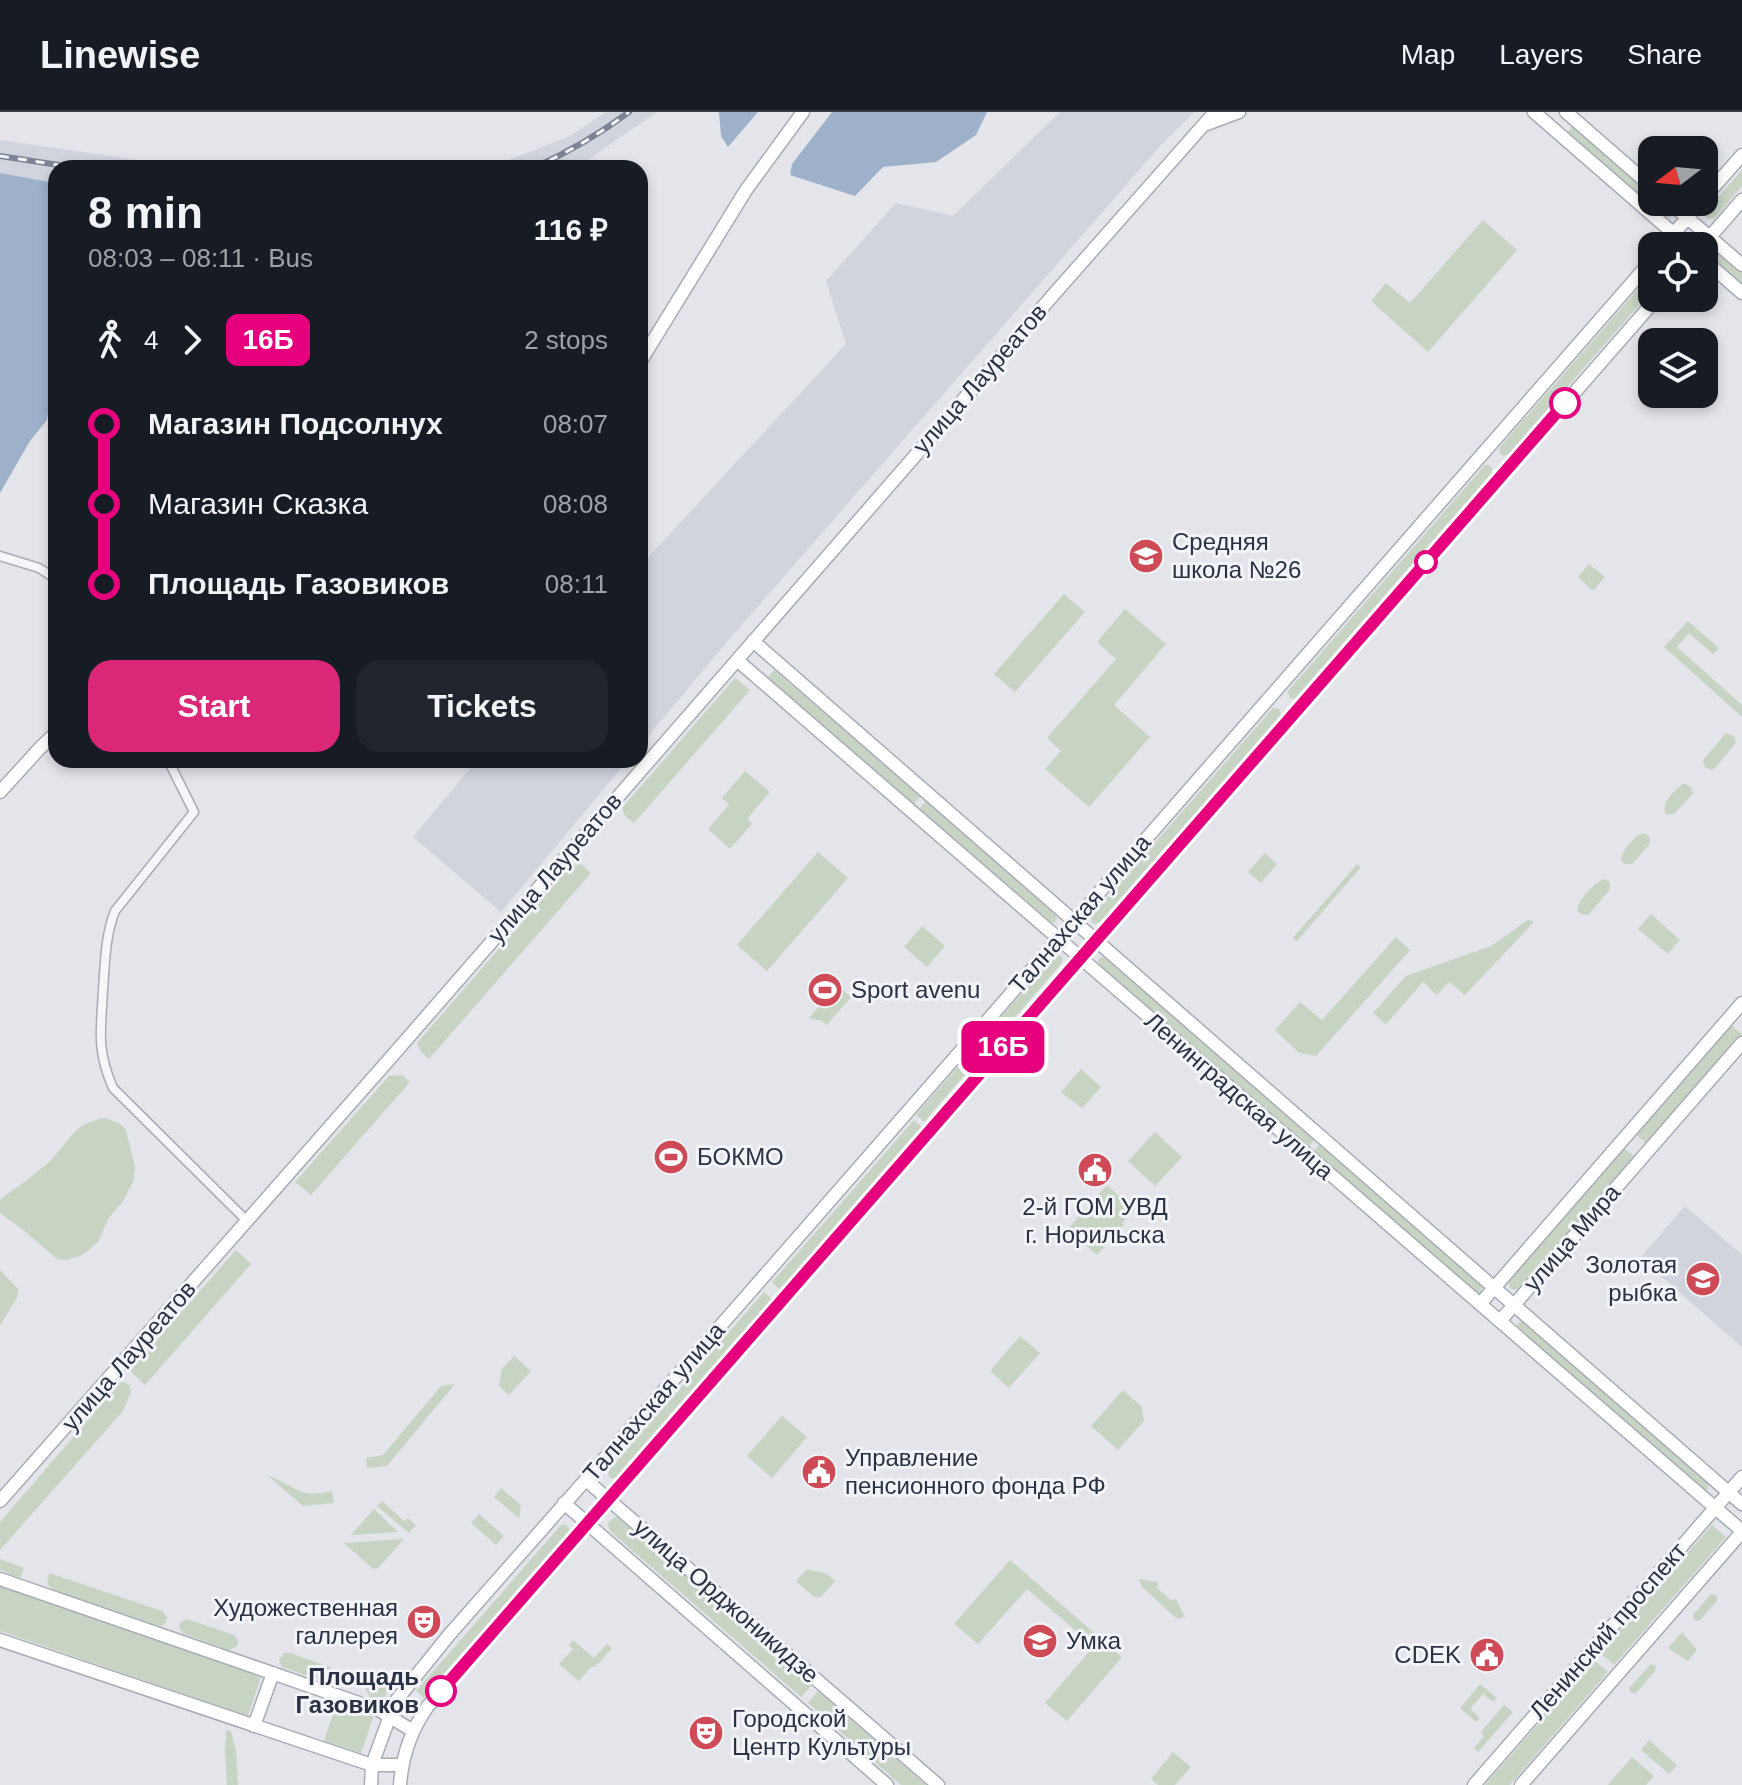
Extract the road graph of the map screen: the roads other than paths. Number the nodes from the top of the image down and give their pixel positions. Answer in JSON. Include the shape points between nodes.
{"nodes":[{"id":1,"x":803,"y":112,"type":"edge"},
{"id":2,"x":1215,"y":112,"type":"edge"},
{"id":3,"x":1239,"y":112,"type":"edge"},
{"id":4,"x":1534,"y":112,"type":"edge"},
{"id":5,"x":1566,"y":112,"type":"edge"},
{"id":6,"x":1204,"y":125,"type":"junction"},
{"id":7,"x":1742,"y":155,"type":"edge"},
{"id":8,"x":1638,"y":175,"type":"edge"},
{"id":9,"x":1718,"y":182,"type":"edge"},
{"id":10,"x":1742,"y":200,"type":"edge"},
{"id":11,"x":1687,"y":217,"type":"joint"},
{"id":12,"x":1673,"y":232,"type":"edge"},
{"id":13,"x":1675,"y":232,"type":"edge"},
{"id":14,"x":1698,"y":232,"type":"edge"},
{"id":15,"x":1715,"y":232,"type":"edge"},
{"id":16,"x":1718,"y":250,"type":"edge"},
{"id":17,"x":1742,"y":265,"type":"edge"},
{"id":18,"x":1718,"y":272,"type":"edge"},
{"id":19,"x":1638,"y":276,"type":"edge"},
{"id":20,"x":1742,"y":293,"type":"edge"},
{"id":21,"x":1645,"y":312,"type":"edge"},
{"id":22,"x":648,"y":349,"type":"edge"},
{"id":23,"x":0,"y":556,"type":"edge"},
{"id":24,"x":48,"y":574,"type":"edge"},
{"id":25,"x":753,"y":641,"type":"junction"},
{"id":26,"x":737,"y":660,"type":"junction"},
{"id":27,"x":48,"y":740,"type":"edge"},
{"id":28,"x":648,"y":762,"type":"edge"},
{"id":29,"x":172,"y":768,"type":"edge"},
{"id":30,"x":643,"y":768,"type":"edge"},
{"id":31,"x":0,"y":792,"type":"edge"},
{"id":32,"x":1073,"y":921,"type":"junction"},
{"id":33,"x":1058,"y":938,"type":"junction"},
{"id":34,"x":1096,"y":941,"type":"junction"},
{"id":35,"x":1081,"y":958,"type":"junction"},
{"id":36,"x":1742,"y":1003,"type":"edge"},
{"id":37,"x":1742,"y":1043,"type":"edge"},
{"id":38,"x":1625,"y":1137,"type":"junction"},
{"id":39,"x":1645,"y":1154,"type":"junction"},
{"id":40,"x":247,"y":1221,"type":"junction"},
{"id":41,"x":1494,"y":1288,"type":"junction"},
{"id":42,"x":1480,"y":1304,"type":"junction"},
{"id":43,"x":1514,"y":1305,"type":"junction"},
{"id":44,"x":1500,"y":1321,"type":"junction"},
{"id":45,"x":1742,"y":1477,"type":"edge"},
{"id":46,"x":586,"y":1480,"type":"junction"},
{"id":47,"x":1729,"y":1492,"type":"junction"},
{"id":48,"x":609,"y":1499,"type":"junction"},
{"id":49,"x":0,"y":1501,"type":"edge"},
{"id":50,"x":564,"y":1503,"type":"junction"},
{"id":51,"x":1742,"y":1504,"type":"edge"},
{"id":52,"x":1716,"y":1508,"type":"junction"},
{"id":53,"x":587,"y":1524,"type":"junction"},
{"id":54,"x":1742,"y":1531,"type":"edge"},
{"id":55,"x":0,"y":1579,"type":"edge"},
{"id":56,"x":0,"y":1640,"type":"edge"},
{"id":57,"x":273,"y":1673,"type":"junction"},
{"id":58,"x":388,"y":1717,"type":"junction"},
{"id":59,"x":254,"y":1726,"type":"junction"},
{"id":60,"x":413,"y":1731,"type":"junction"},
{"id":61,"x":372,"y":1765,"type":"junction"},
{"id":62,"x":401,"y":1765,"type":"junction"},
{"id":63,"x":371,"y":1785,"type":"edge"},
{"id":64,"x":400,"y":1785,"type":"edge"},
{"id":65,"x":887,"y":1785,"type":"edge"},
{"id":66,"x":938,"y":1785,"type":"edge"},
{"id":67,"x":1474,"y":1785,"type":"edge"},
{"id":68,"x":1521,"y":1785,"type":"edge"}],
"edges":[{"from":1,"to":22,"type":"street","via":[[746,190]]},
{"from":2,"to":6,"type":"street","name":"улица Лауреатов"},
{"from":3,"to":6,"type":"street","name":"улица Лауреатов"},
{"from":4,"to":12,"type":"street"},
{"from":5,"to":8,"type":"street"},
{"from":6,"to":25,"type":"street","name":"улица Лауреатов"},
{"from":7,"to":9,"type":"street"},
{"from":10,"to":15,"type":"street"},
{"from":11,"to":13,"type":"street"},
{"from":11,"to":14,"type":"street"},
{"from":16,"to":17,"type":"street"},
{"from":18,"to":20,"type":"street"},
{"from":19,"to":32,"type":"street","name":"Талнахская улица"},
{"from":21,"to":34,"type":"street","name":"Талнахская улица"},
{"from":23,"to":24,"type":"street"},
{"from":25,"to":26,"type":"street","name":"улица Лауреатов"},
{"from":25,"to":32,"type":"street","name":"Ленинградская улица"},
{"from":26,"to":28,"type":"street","name":"улица Лауреатов"},
{"from":26,"to":33,"type":"street","name":"Ленинградская улица"},
{"from":27,"to":31,"type":"street"},
{"from":29,"to":40,"type":"street","via":[[194,812],[112,918],[104,963],[101,1049],[113,1088]]},
{"from":30,"to":40,"type":"street","name":"улица Лауреатов"},
{"from":32,"to":33,"type":"street","name":"Талнахская улица"},
{"from":32,"to":34,"type":"street","name":"Ленинградская улица"},
{"from":33,"to":35,"type":"street","name":"Ленинградская улица"},
{"from":33,"to":46,"type":"street","name":"Талнахская улица"},
{"from":34,"to":35,"type":"street","name":"Талнахская улица"},
{"from":34,"to":41,"type":"street","name":"Ленинградская улица"},
{"from":35,"to":42,"type":"street","name":"Ленинградская улица"},
{"from":35,"to":48,"type":"street","name":"Талнахская улица"},
{"from":36,"to":38,"type":"street","name":"улица Мира"},
{"from":37,"to":39,"type":"street","name":"улица Мира"},
{"from":38,"to":39,"type":"street"},
{"from":38,"to":41,"type":"street","name":"улица Мира"},
{"from":39,"to":43,"type":"street","name":"улица Мира"},
{"from":40,"to":49,"type":"street","name":"улица Лауреатов"},
{"from":41,"to":42,"type":"street","name":"улица Мира"},
{"from":41,"to":43,"type":"street","name":"Ленинградская улица"},
{"from":42,"to":44,"type":"street","name":"Ленинградская улица"},
{"from":43,"to":44,"type":"street","name":"улица Мира"},
{"from":43,"to":47,"type":"street","name":"Ленинградская улица"},
{"from":44,"to":52,"type":"street","name":"Ленинградская улица"},
{"from":45,"to":47,"type":"street","name":"Ленинский проспект"},
{"from":46,"to":48,"type":"street","name":"улица Орджоникидзе"},
{"from":46,"to":50,"type":"street","name":"Талнахская улица"},
{"from":47,"to":51,"type":"street","name":"Ленинградская улица"},
{"from":47,"to":52,"type":"street","name":"Ленинский проспект"},
{"from":48,"to":53,"type":"street","name":"Талнахская улица"},
{"from":48,"to":66,"type":"street","name":"улица Орджоникидзе"},
{"from":50,"to":53,"type":"street","name":"улица Орджоникидзе"},
{"from":50,"to":58,"type":"street","name":"Талнахская улица","via":[[449,1635]]},
{"from":52,"to":54,"type":"street","name":"Ленинградская улица"},
{"from":52,"to":67,"type":"street","name":"Ленинский проспект"},
{"from":53,"to":60,"type":"street","name":"Талнахская улица","via":[[428,1706]]},
{"from":53,"to":65,"type":"street","name":"улица Орджоникидзе"},
{"from":54,"to":68,"type":"street","name":"Ленинский проспект"},
{"from":55,"to":57,"type":"street"},
{"from":56,"to":59,"type":"street"},
{"from":57,"to":58,"type":"street"},
{"from":57,"to":59,"type":"street"},
{"from":58,"to":60,"type":"street"},
{"from":58,"to":61,"type":"street","name":"Талнахская улица"},
{"from":59,"to":61,"type":"street"},
{"from":60,"to":62,"type":"street","name":"Талнахская улица"},
{"from":61,"to":62,"type":"street"},
{"from":61,"to":63,"type":"street","name":"Талнахская улица"},
{"from":62,"to":64,"type":"street","name":"Талнахская улица"}]}
